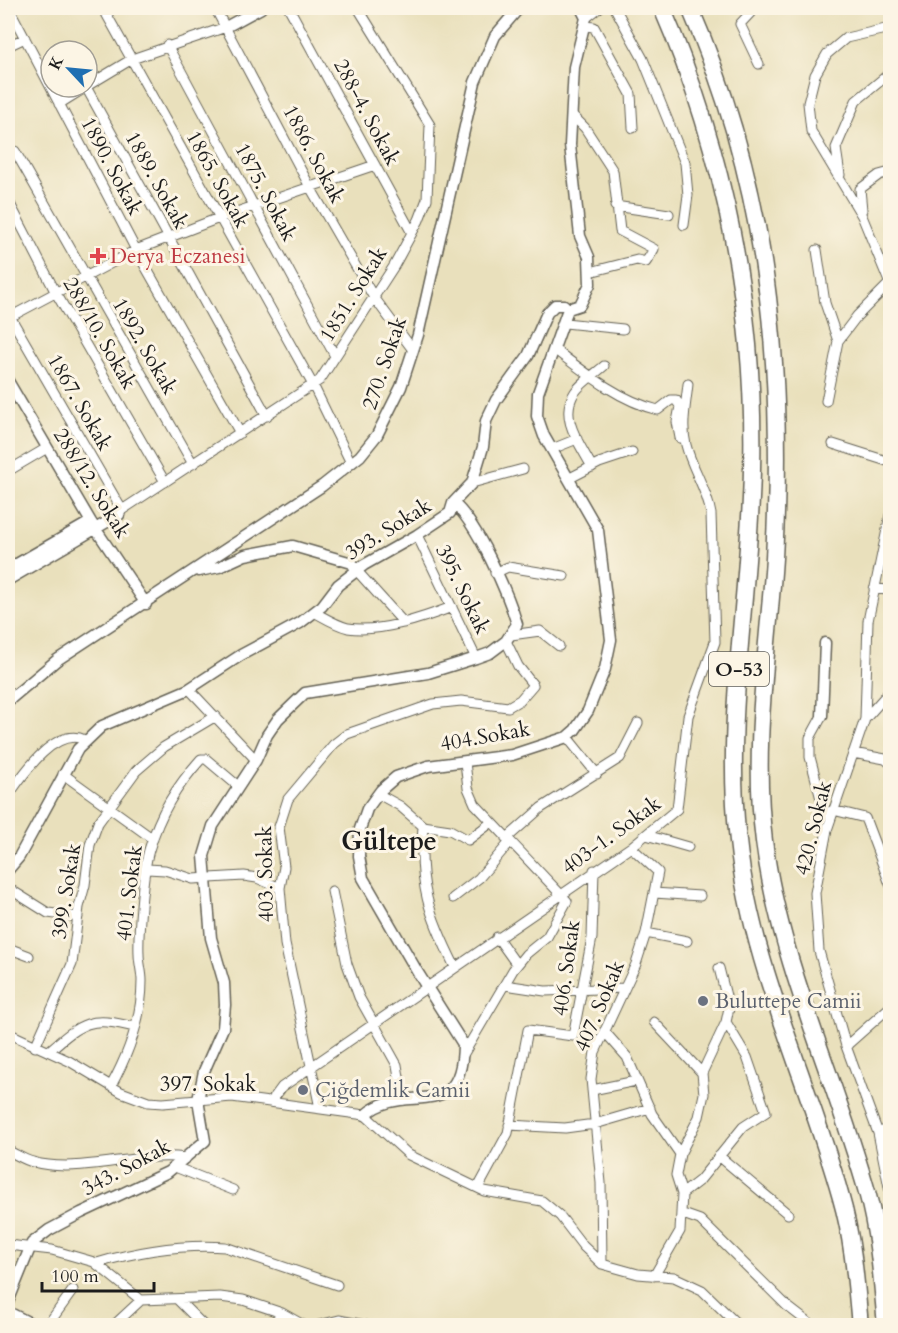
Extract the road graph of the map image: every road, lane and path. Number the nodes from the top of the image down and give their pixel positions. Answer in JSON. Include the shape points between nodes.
{"nodes":[{"id":1,"x":9,"y":8,"type":"edge"},
{"id":2,"x":104,"y":8,"type":"edge"},
{"id":3,"x":215,"y":8,"type":"edge"},
{"id":4,"x":261,"y":8,"type":"edge"},
{"id":5,"x":289,"y":8,"type":"edge"},
{"id":6,"x":359,"y":8,"type":"edge"},
{"id":7,"x":519,"y":8,"type":"edge"},
{"id":8,"x":580,"y":8,"type":"edge"},
{"id":9,"x":599,"y":8,"type":"edge"},
{"id":10,"x":615,"y":8,"type":"edge"},
{"id":11,"x":662,"y":8,"type":"edge"},
{"id":12,"x":690,"y":8,"type":"edge"},
{"id":13,"x":755,"y":8,"type":"edge"},
{"id":14,"x":585,"y":22,"type":"junction"},
{"id":15,"x":226,"y":27,"type":"junction"},
{"id":16,"x":891,"y":28,"type":"edge"},
{"id":17,"x":25,"y":38,"type":"junction"},
{"id":18,"x":167,"y":45,"type":"junction"},
{"id":19,"x":8,"y":46,"type":"edge"},
{"id":20,"x":132,"y":59,"type":"junction"},
{"id":21,"x":759,"y":64,"type":"dead end"},
{"id":22,"x":891,"y":73,"type":"edge"},
{"id":23,"x":99,"y":79,"type":"edge"},
{"id":24,"x":67,"y":99,"type":"edge"},
{"id":25,"x":93,"y":99,"type":"edge"},
{"id":26,"x":59,"y":104,"type":"junction"},
{"id":27,"x":572,"y":115,"type":"junction"},
{"id":28,"x":633,"y":128,"type":"dead end"},
{"id":29,"x":15,"y":151,"type":"dead end"},
{"id":30,"x":375,"y":165,"type":"junction"},
{"id":31,"x":891,"y":172,"type":"edge"},
{"id":32,"x":840,"y":179,"type":"junction"},
{"id":33,"x":310,"y":187,"type":"junction"},
{"id":34,"x":8,"y":200,"type":"edge"},
{"id":35,"x":253,"y":206,"type":"junction"},
{"id":36,"x":615,"y":206,"type":"junction"},
{"id":37,"x":669,"y":213,"type":"dead end"},
{"id":38,"x":862,"y":216,"type":"junction"},
{"id":39,"x":219,"y":218,"type":"junction"},
{"id":40,"x":684,"y":225,"type":"dead end"},
{"id":41,"x":412,"y":233,"type":"junction"},
{"id":42,"x":168,"y":238,"type":"junction"},
{"id":43,"x":136,"y":250,"type":"junction"},
{"id":44,"x":817,"y":250,"type":"dead end"},
{"id":45,"x":590,"y":272,"type":"junction"},
{"id":46,"x":84,"y":277,"type":"junction"},
{"id":47,"x":890,"y":284,"type":"edge"},
{"id":48,"x":56,"y":292,"type":"junction"},
{"id":49,"x":373,"y":296,"type":"junction"},
{"id":50,"x":568,"y":309,"type":"junction"},
{"id":51,"x":8,"y":316,"type":"edge"},
{"id":52,"x":565,"y":323,"type":"junction"},
{"id":53,"x":623,"y":329,"type":"dead end"},
{"id":54,"x":838,"y":341,"type":"junction"},
{"id":55,"x":554,"y":349,"type":"junction"},
{"id":56,"x":413,"y":350,"type":"junction"},
{"id":57,"x":334,"y":356,"type":"junction"},
{"id":58,"x":603,"y":366,"type":"dead end"},
{"id":59,"x":592,"y":378,"type":"junction"},
{"id":60,"x":8,"y":381,"type":"edge"},
{"id":61,"x":688,"y":384,"type":"dead end"},
{"id":62,"x":312,"y":385,"type":"junction"},
{"id":63,"x":826,"y":401,"type":"dead end"},
{"id":64,"x":267,"y":416,"type":"junction"},
{"id":65,"x":240,"y":434,"type":"junction"},
{"id":66,"x":577,"y":439,"type":"junction"},
{"id":67,"x":686,"y":444,"type":"junction"},
{"id":68,"x":834,"y":444,"type":"dead end"},
{"id":69,"x":47,"y":448,"type":"junction"},
{"id":70,"x":552,"y":449,"type":"junction"},
{"id":71,"x":632,"y":452,"type":"dead end"},
{"id":72,"x":891,"y":462,"type":"edge"},
{"id":73,"x":351,"y":463,"type":"junction"},
{"id":74,"x":193,"y":464,"type":"junction"},
{"id":75,"x":592,"y":467,"type":"junction"},
{"id":76,"x":523,"y":469,"type":"dead end"},
{"id":77,"x":8,"y":471,"type":"edge"},
{"id":78,"x":570,"y":478,"type":"junction"},
{"id":79,"x":165,"y":482,"type":"junction"},
{"id":80,"x":472,"y":483,"type":"junction"},
{"id":81,"x":453,"y":503,"type":"junction"},
{"id":82,"x":121,"y":512,"type":"junction"},
{"id":83,"x":891,"y":515,"type":"edge"},
{"id":84,"x":94,"y":524,"type":"junction"},
{"id":85,"x":417,"y":535,"type":"junction"},
{"id":86,"x":355,"y":567,"type":"junction"},
{"id":87,"x":8,"y":569,"type":"edge"},
{"id":88,"x":193,"y":572,"type":"junction"},
{"id":89,"x":495,"y":573,"type":"junction"},
{"id":90,"x":564,"y":576,"type":"dead end"},
{"id":91,"x":8,"y":580,"type":"edge"},
{"id":92,"x":874,"y":589,"type":"junction"},
{"id":93,"x":891,"y":590,"type":"edge"},
{"id":94,"x":146,"y":604,"type":"junction"},
{"id":95,"x":452,"y":607,"type":"junction"},
{"id":96,"x":314,"y":612,"type":"junction"},
{"id":97,"x":404,"y":622,"type":"junction"},
{"id":98,"x":509,"y":638,"type":"junction"},
{"id":99,"x":825,"y":644,"type":"dead end"},
{"id":100,"x":559,"y":646,"type":"dead end"},
{"id":101,"x":476,"y":658,"type":"junction"},
{"id":102,"x":189,"y":689,"type":"junction"},
{"id":103,"x":891,"y":691,"type":"edge"},
{"id":104,"x":8,"y":701,"type":"edge"},
{"id":105,"x":216,"y":716,"type":"junction"},
{"id":106,"x":822,"y":716,"type":"joint"},
{"id":107,"x":865,"y":719,"type":"junction"},
{"id":108,"x":638,"y":723,"type":"dead end"},
{"id":109,"x":567,"y":737,"type":"junction"},
{"id":110,"x":85,"y":740,"type":"junction"},
{"id":111,"x":853,"y":753,"type":"junction"},
{"id":112,"x":256,"y":760,"type":"junction"},
{"id":113,"x":465,"y":762,"type":"junction"},
{"id":114,"x":891,"y":764,"type":"edge"},
{"id":115,"x":63,"y":774,"type":"junction"},
{"id":116,"x":597,"y":774,"type":"junction"},
{"id":117,"x":238,"y":786,"type":"junction"},
{"id":118,"x":378,"y":794,"type":"junction"},
{"id":119,"x":8,"y":796,"type":"edge"},
{"id":120,"x":109,"y":807,"type":"junction"},
{"id":121,"x":833,"y":810,"type":"junction"},
{"id":122,"x":492,"y":822,"type":"junction"},
{"id":123,"x":423,"y":825,"type":"junction"},
{"id":124,"x":646,"y":835,"type":"junction"},
{"id":125,"x":153,"y":839,"type":"junction"},
{"id":126,"x":508,"y":840,"type":"junction"},
{"id":127,"x":631,"y":847,"type":"junction"},
{"id":128,"x":688,"y":847,"type":"dead end"},
{"id":129,"x":886,"y":863,"type":"edge"},
{"id":130,"x":147,"y":869,"type":"junction"},
{"id":131,"x":8,"y":870,"type":"edge"},
{"id":132,"x":594,"y":870,"type":"junction"},
{"id":133,"x":205,"y":878,"type":"junction"},
{"id":134,"x":891,"y":884,"type":"edge"},
{"id":135,"x":8,"y":888,"type":"edge"},
{"id":136,"x":280,"y":888,"type":"junction"},
{"id":137,"x":332,"y":891,"type":"dead end"},
{"id":138,"x":654,"y":892,"type":"junction"},
{"id":139,"x":559,"y":895,"type":"junction"},
{"id":140,"x":700,"y":896,"type":"dead end"},
{"id":141,"x":453,"y":898,"type":"dead end"},
{"id":142,"x":78,"y":917,"type":"junction"},
{"id":143,"x":646,"y":933,"type":"junction"},
{"id":144,"x":497,"y":937,"type":"junction"},
{"id":145,"x":687,"y":941,"type":"dead end"},
{"id":146,"x":8,"y":948,"type":"edge"},
{"id":147,"x":29,"y":956,"type":"dead end"},
{"id":148,"x":517,"y":965,"type":"junction"},
{"id":149,"x":455,"y":967,"type":"junction"},
{"id":150,"x":719,"y":968,"type":"dead end"},
{"id":151,"x":505,"y":985,"type":"junction"},
{"id":152,"x":427,"y":987,"type":"junction"},
{"id":153,"x":584,"y":988,"type":"junction"},
{"id":154,"x":624,"y":988,"type":"junction"},
{"id":155,"x":890,"y":1010,"type":"edge"},
{"id":156,"x":654,"y":1022,"type":"dead end"},
{"id":157,"x":726,"y":1022,"type":"junction"},
{"id":158,"x":374,"y":1025,"type":"junction"},
{"id":159,"x":135,"y":1027,"type":"junction"},
{"id":160,"x":604,"y":1031,"type":"junction"},
{"id":161,"x":8,"y":1033,"type":"edge"},
{"id":162,"x":846,"y":1046,"type":"junction"},
{"id":163,"x":35,"y":1047,"type":"junction"},
{"id":164,"x":49,"y":1051,"type":"junction"},
{"id":165,"x":463,"y":1055,"type":"junction"},
{"id":166,"x":312,"y":1067,"type":"junction"},
{"id":167,"x":702,"y":1072,"type":"junction"},
{"id":168,"x":636,"y":1081,"type":"junction"},
{"id":169,"x":111,"y":1086,"type":"junction"},
{"id":170,"x":592,"y":1090,"type":"junction"},
{"id":171,"x":198,"y":1100,"type":"junction"},
{"id":172,"x":404,"y":1100,"type":"junction"},
{"id":173,"x":271,"y":1102,"type":"junction"},
{"id":174,"x":320,"y":1108,"type":"junction"},
{"id":175,"x":650,"y":1108,"type":"junction"},
{"id":176,"x":366,"y":1115,"type":"junction"},
{"id":177,"x":595,"y":1124,"type":"junction"},
{"id":178,"x":509,"y":1125,"type":"junction"},
{"id":179,"x":891,"y":1128,"type":"edge"},
{"id":180,"x":878,"y":1133,"type":"junction"},
{"id":181,"x":8,"y":1150,"type":"edge"},
{"id":182,"x":680,"y":1154,"type":"junction"},
{"id":183,"x":719,"y":1156,"type":"junction"},
{"id":184,"x":186,"y":1158,"type":"junction"},
{"id":185,"x":175,"y":1167,"type":"junction"},
{"id":186,"x":890,"y":1185,"type":"edge"},
{"id":187,"x":478,"y":1188,"type":"junction"},
{"id":188,"x":233,"y":1190,"type":"dead end"},
{"id":189,"x":681,"y":1194,"type":"junction"},
{"id":190,"x":683,"y":1214,"type":"junction"},
{"id":191,"x":788,"y":1214,"type":"dead end"},
{"id":192,"x":8,"y":1245,"type":"edge"},
{"id":193,"x":30,"y":1249,"type":"junction"},
{"id":194,"x":97,"y":1263,"type":"junction"},
{"id":195,"x":603,"y":1264,"type":"junction"},
{"id":196,"x":654,"y":1276,"type":"junction"},
{"id":197,"x":337,"y":1286,"type":"dead end"},
{"id":198,"x":73,"y":1290,"type":"dead end"},
{"id":199,"x":177,"y":1299,"type":"junction"},
{"id":200,"x":141,"y":1300,"type":"junction"},
{"id":201,"x":8,"y":1302,"type":"edge"},
{"id":202,"x":8,"y":1312,"type":"edge"},
{"id":203,"x":282,"y":1313,"type":"junction"},
{"id":204,"x":36,"y":1326,"type":"edge"},
{"id":205,"x":46,"y":1326,"type":"edge"},
{"id":206,"x":113,"y":1326,"type":"edge"},
{"id":207,"x":204,"y":1326,"type":"edge"},
{"id":208,"x":271,"y":1326,"type":"edge"},
{"id":209,"x":305,"y":1326,"type":"edge"},
{"id":210,"x":315,"y":1326,"type":"edge"},
{"id":211,"x":370,"y":1326,"type":"edge"},
{"id":212,"x":739,"y":1326,"type":"edge"},
{"id":213,"x":813,"y":1326,"type":"edge"},
{"id":214,"x":860,"y":1326,"type":"edge"},
{"id":215,"x":886,"y":1326,"type":"edge"}],
"edges":[{"from":1,"to":17,"type":"street","name":"1890. Sokak"},
{"from":2,"to":20,"type":"street","name":"1865. Sokak"},
{"from":3,"to":15,"type":"street","name":"1886. Sokak"},
{"from":4,"to":15,"type":"street"},
{"from":5,"to":30,"type":"street","name":"288-4. Sokak"},
{"from":6,"to":41,"type":"street","name":"1851. Sokak","via":[[430,125],[427,199]]},
{"from":7,"to":56,"type":"street","name":"270. Sokak","via":[[495,36],[475,82]]},
{"from":8,"to":14,"type":"street"},
{"from":9,"to":14,"type":"street"},
{"from":10,"to":40,"type":"street","via":[[643,59],[685,164],[688,195]]},
{"from":11,"to":214,"type":"highway","number":"O-53","via":[[723,183],[750,369],[752,468],[733,751],[737,840],[762,963],[842,1202]]},
{"from":12,"to":215,"type":"highway","number":"O-53","via":[[704,39],[748,176],[767,284],[776,367],[778,468],[760,751],[763,837],[772,900],[868,1195]]},
{"from":13,"to":21,"type":"street","via":[[740,24]]},
{"from":14,"to":27,"type":"street","name":"393. Sokak","via":[[574,67]]},
{"from":14,"to":28,"type":"street","via":[[594,27],[630,94]]},
{"from":15,"to":18,"type":"street"},
{"from":15,"to":33,"type":"street","name":"1886. Sokak"},
{"from":16,"to":32,"type":"street","via":[[846,38],[827,54],[814,75],[808,102],[811,131]]},
{"from":17,"to":19,"type":"street"},
{"from":17,"to":26,"type":"street","name":"1890. Sokak"},
{"from":18,"to":20,"type":"street"},
{"from":18,"to":35,"type":"street","name":"1875. Sokak"},
{"from":20,"to":23,"type":"street"},
{"from":20,"to":39,"type":"street","name":"1865. Sokak"},
{"from":22,"to":32,"type":"street","via":[[855,101],[836,148]]},
{"from":24,"to":26,"type":"street"},
{"from":25,"to":42,"type":"street","name":"1889. Sokak"},
{"from":26,"to":43,"type":"street","name":"1890. Sokak"},
{"from":27,"to":36,"type":"street","via":[[613,171]]},
{"from":27,"to":45,"type":"street","name":"393. Sokak","via":[[574,192]]},
{"from":29,"to":46,"type":"street","name":"1892. Sokak"},
{"from":30,"to":33,"type":"street"},
{"from":30,"to":41,"type":"street","name":"288-4. Sokak"},
{"from":31,"to":38,"type":"street","via":[[879,175],[860,189]]},
{"from":32,"to":38,"type":"street"},
{"from":33,"to":35,"type":"street"},
{"from":33,"to":49,"type":"street","name":"1886. Sokak"},
{"from":34,"to":48,"type":"street","name":"288/10. Sokak"},
{"from":35,"to":39,"type":"street"},
{"from":35,"to":57,"type":"street","name":"1875. Sokak"},
{"from":36,"to":37,"type":"street"},
{"from":36,"to":45,"type":"street","via":[[620,231],[654,249],[646,262],[637,260]]},
{"from":38,"to":47,"type":"street"},
{"from":39,"to":42,"type":"street"},
{"from":39,"to":62,"type":"street","name":"1865. Sokak"},
{"from":41,"to":49,"type":"street","name":"1851. Sokak"},
{"from":42,"to":43,"type":"street"},
{"from":42,"to":64,"type":"street","name":"1889. Sokak"},
{"from":43,"to":46,"type":"street"},
{"from":43,"to":65,"type":"street","name":"1890. Sokak"},
{"from":44,"to":54,"type":"street","via":[[825,303]]},
{"from":45,"to":50,"type":"street","name":"393. Sokak","via":[[590,284],[580,305]]},
{"from":46,"to":48,"type":"street"},
{"from":46,"to":74,"type":"street","name":"1892. Sokak"},
{"from":47,"to":54,"type":"street"},
{"from":48,"to":51,"type":"street"},
{"from":48,"to":79,"type":"street","name":"288/10. Sokak"},
{"from":49,"to":56,"type":"street","name":"1886. Sokak"},
{"from":49,"to":57,"type":"street","name":"1851. Sokak"},
{"from":50,"to":52,"type":"street"},
{"from":50,"to":80,"type":"street","name":"393. Sokak","via":[[555,305],[547,313],[528,356],[496,400],[486,422]]},
{"from":51,"to":82,"type":"street","name":"1867. Sokak"},
{"from":52,"to":53,"type":"street"},
{"from":52,"to":55,"type":"street"},
{"from":54,"to":63,"type":"street"},
{"from":55,"to":59,"type":"street"},
{"from":55,"to":70,"type":"street","via":[[538,393],[537,417]]},
{"from":56,"to":73,"type":"street","name":"270. Sokak","via":[[390,413],[377,435]]},
{"from":57,"to":62,"type":"street","name":"1851. Sokak","via":[[320,380]]},
{"from":58,"to":59,"type":"street"},
{"from":59,"to":66,"type":"street","via":[[576,391],[568,408]]},
{"from":59,"to":67,"type":"street","via":[[656,410],[676,400],[680,406],[678,433]]},
{"from":60,"to":69,"type":"street","name":"288/12. Sokak"},
{"from":61,"to":67,"type":"street","name":"403-1. Sokak"},
{"from":62,"to":64,"type":"street","name":"1851. Sokak"},
{"from":62,"to":73,"type":"street","name":"1865. Sokak"},
{"from":64,"to":65,"type":"street","name":"1851. Sokak"},
{"from":65,"to":74,"type":"street","name":"1851. Sokak"},
{"from":66,"to":70,"type":"street"},
{"from":66,"to":75,"type":"street"},
{"from":67,"to":124,"type":"street","name":"403-1. Sokak","via":[[709,498],[715,642],[688,716],[677,809]]},
{"from":68,"to":72,"type":"street"},
{"from":69,"to":77,"type":"street"},
{"from":69,"to":84,"type":"street","name":"288/12. Sokak"},
{"from":70,"to":78,"type":"street"},
{"from":71,"to":75,"type":"street"},
{"from":73,"to":88,"type":"street","name":"270. Sokak"},
{"from":74,"to":79,"type":"street","name":"1851. Sokak"},
{"from":75,"to":78,"type":"street"},
{"from":76,"to":80,"type":"street"},
{"from":78,"to":109,"type":"street","via":[[598,530],[611,640],[605,669],[588,711]]},
{"from":79,"to":82,"type":"street","name":"1851. Sokak"},
{"from":80,"to":81,"type":"street","name":"393. Sokak"},
{"from":81,"to":85,"type":"street","name":"393. Sokak","via":[[450,513]]},
{"from":81,"to":89,"type":"street","via":[[470,521]]},
{"from":82,"to":84,"type":"street"},
{"from":83,"to":92,"type":"street"},
{"from":84,"to":87,"type":"street"},
{"from":84,"to":91,"type":"street"},
{"from":84,"to":94,"type":"street","name":"288/12. Sokak"},
{"from":85,"to":86,"type":"street","name":"393. Sokak"},
{"from":85,"to":95,"type":"street","name":"395. Sokak"},
{"from":86,"to":88,"type":"street","via":[[293,546],[244,555],[219,567]]},
{"from":86,"to":96,"type":"street","name":"393. Sokak"},
{"from":86,"to":97,"type":"street"},
{"from":88,"to":94,"type":"street","name":"270. Sokak"},
{"from":89,"to":90,"type":"street","via":[[508,567]]},
{"from":89,"to":98,"type":"street","via":[[517,624]]},
{"from":92,"to":93,"type":"street"},
{"from":92,"to":107,"type":"street","via":[[866,645]]},
{"from":94,"to":104,"type":"street","name":"270. Sokak","via":[[57,660]]},
{"from":95,"to":97,"type":"street","via":[[418,621]]},
{"from":95,"to":101,"type":"street","name":"395. Sokak"},
{"from":96,"to":97,"type":"street","via":[[348,628]]},
{"from":96,"to":102,"type":"street","name":"393. Sokak"},
{"from":98,"to":100,"type":"street","via":[[540,631]]},
{"from":98,"to":101,"type":"street"},
{"from":98,"to":136,"type":"street","name":"403. Sokak","via":[[518,666],[533,685],[520,700],[508,707],[461,701],[433,704],[363,727],[334,744],[294,790],[282,814],[279,827],[284,867]]},
{"from":99,"to":106,"type":"street"},
{"from":101,"to":112,"type":"street","via":[[428,673],[305,693],[278,719]]},
{"from":102,"to":105,"type":"street"},
{"from":102,"to":110,"type":"street","name":"393. Sokak","via":[[120,717]]},
{"from":103,"to":107,"type":"street","name":"420. Sokak"},
{"from":105,"to":112,"type":"street"},
{"from":105,"to":120,"type":"street","name":"399. Sokak","via":[[164,747],[136,771]]},
{"from":106,"to":121,"type":"street","via":[[810,738],[810,757],[825,814]]},
{"from":107,"to":111,"type":"street","name":"420. Sokak"},
{"from":108,"to":116,"type":"street","via":[[620,758]]},
{"from":109,"to":113,"type":"street","name":"404.Sokak","via":[[512,755]]},
{"from":109,"to":116,"type":"street"},
{"from":110,"to":115,"type":"street","name":"393. Sokak"},
{"from":110,"to":119,"type":"street","via":[[73,738],[47,748]]},
{"from":111,"to":114,"type":"street","via":[[885,759]]},
{"from":111,"to":121,"type":"street","name":"420. Sokak"},
{"from":112,"to":117,"type":"street"},
{"from":113,"to":118,"type":"street","name":"404.Sokak","via":[[428,766],[396,777]]},
{"from":113,"to":122,"type":"street","via":[[470,796]]},
{"from":115,"to":120,"type":"street"},
{"from":115,"to":131,"type":"street","name":"393. Sokak","via":[[19,857]]},
{"from":116,"to":126,"type":"street","via":[[540,808]]},
{"from":117,"to":125,"type":"street","name":"401. Sokak","via":[[201,759],[175,789]]},
{"from":117,"to":133,"type":"street","via":[[207,841]]},
{"from":118,"to":123,"type":"street"},
{"from":118,"to":152,"type":"street","name":"404.Sokak","via":[[360,829],[358,856],[363,878]]},
{"from":120,"to":125,"type":"street"},
{"from":120,"to":142,"type":"street","name":"399. Sokak","via":[[94,832]]},
{"from":121,"to":129,"type":"street","via":[[865,818]]},
{"from":121,"to":162,"type":"street","name":"420. Sokak","via":[[815,893],[819,951]]},
{"from":122,"to":123,"type":"street","via":[[468,840],[450,830]]},
{"from":122,"to":126,"type":"street"},
{"from":123,"to":149,"type":"street","via":[[422,870],[427,904]]},
{"from":124,"to":127,"type":"street","name":"403-1. Sokak"},
{"from":124,"to":128,"type":"street"},
{"from":125,"to":130,"type":"street","name":"401. Sokak"},
{"from":126,"to":139,"type":"street"},
{"from":126,"to":141,"type":"street","via":[[479,878]]},
{"from":127,"to":132,"type":"street","name":"403-1. Sokak"},
{"from":127,"to":138,"type":"street","name":"407. Sokak","via":[[658,872]]},
{"from":129,"to":134,"type":"street"},
{"from":130,"to":133,"type":"street"},
{"from":130,"to":159,"type":"street","name":"401. Sokak","via":[[139,953],[142,982]]},
{"from":132,"to":139,"type":"street","name":"403-1. Sokak"},
{"from":132,"to":153,"type":"street","name":"406. Sokak","via":[[592,938]]},
{"from":133,"to":136,"type":"street","via":[[244,876]]},
{"from":133,"to":171,"type":"street","via":[[211,938],[224,983],[225,1005],[223,1028],[204,1071]]},
{"from":135,"to":142,"type":"street","via":[[48,913]]},
{"from":136,"to":166,"type":"street","name":"403. Sokak","via":[[285,944]]},
{"from":137,"to":158,"type":"street","via":[[347,964]]},
{"from":138,"to":140,"type":"street"},
{"from":138,"to":143,"type":"street","name":"407. Sokak"},
{"from":139,"to":144,"type":"street","name":"403-1. Sokak"},
{"from":139,"to":148,"type":"street","via":[[567,901],[554,927]]},
{"from":142,"to":163,"type":"street","name":"399. Sokak","via":[[72,964]]},
{"from":143,"to":145,"type":"street"},
{"from":143,"to":154,"type":"street","name":"407. Sokak"},
{"from":144,"to":148,"type":"street"},
{"from":144,"to":149,"type":"street","name":"403-1. Sokak"},
{"from":146,"to":147,"type":"street"},
{"from":148,"to":151,"type":"street"},
{"from":149,"to":152,"type":"street","name":"403-1. Sokak"},
{"from":150,"to":157,"type":"street","via":[[729,1008]]},
{"from":151,"to":153,"type":"street","via":[[544,991]]},
{"from":151,"to":165,"type":"street"},
{"from":152,"to":158,"type":"street","name":"403-1. Sokak"},
{"from":152,"to":165,"type":"street","name":"404.Sokak","via":[[463,1044]]},
{"from":153,"to":154,"type":"street"},
{"from":153,"to":178,"type":"street","name":"406. Sokak","via":[[573,1036],[528,1030]]},
{"from":154,"to":160,"type":"street","name":"407. Sokak"},
{"from":155,"to":162,"type":"street"},
{"from":156,"to":167,"type":"street"},
{"from":157,"to":167,"type":"street"},
{"from":157,"to":183,"type":"street","via":[[747,1057],[766,1113],[743,1127]]},
{"from":158,"to":166,"type":"street","name":"403-1. Sokak"},
{"from":158,"to":172,"type":"street","via":[[397,1065]]},
{"from":159,"to":164,"type":"street","via":[[116,1022],[87,1023]]},
{"from":159,"to":169,"type":"street","name":"401. Sokak"},
{"from":160,"to":168,"type":"street","via":[[627,1057]]},
{"from":160,"to":170,"type":"street","name":"407. Sokak","via":[[595,1052]]},
{"from":161,"to":163,"type":"street","name":"397. Sokak"},
{"from":162,"to":180,"type":"street","name":"420. Sokak"},
{"from":163,"to":164,"type":"street","name":"397. Sokak"},
{"from":164,"to":169,"type":"street","name":"397. Sokak"},
{"from":165,"to":172,"type":"street","via":[[454,1087],[430,1098]]},
{"from":166,"to":173,"type":"street","name":"403-1. Sokak","via":[[282,1087]]},
{"from":166,"to":174,"type":"street","name":"403. Sokak"},
{"from":167,"to":182,"type":"street","via":[[704,1094],[699,1117]]},
{"from":168,"to":170,"type":"street"},
{"from":168,"to":175,"type":"street"},
{"from":169,"to":171,"type":"street","name":"397. Sokak","via":[[148,1102]]},
{"from":170,"to":177,"type":"street","name":"407. Sokak"},
{"from":171,"to":173,"type":"street","name":"397. Sokak"},
{"from":171,"to":184,"type":"street","name":"343. Sokak","via":[[205,1141]]},
{"from":172,"to":176,"type":"street","via":[[378,1104]]},
{"from":173,"to":174,"type":"street","name":"397. Sokak"},
{"from":174,"to":176,"type":"street","name":"397. Sokak"},
{"from":175,"to":177,"type":"street"},
{"from":175,"to":182,"type":"street"},
{"from":176,"to":187,"type":"street","via":[[409,1155]]},
{"from":177,"to":178,"type":"street","via":[[566,1128]]},
{"from":177,"to":195,"type":"street","name":"407. Sokak"},
{"from":178,"to":187,"type":"street","name":"406. Sokak","via":[[501,1149]]},
{"from":179,"to":180,"type":"street"},
{"from":180,"to":186,"type":"street","name":"420. Sokak"},
{"from":181,"to":184,"type":"street","via":[[34,1162],[81,1165],[155,1156]]},
{"from":182,"to":189,"type":"street","via":[[676,1175]]},
{"from":183,"to":189,"type":"street","via":[[700,1180]]},
{"from":183,"to":191,"type":"street"},
{"from":184,"to":185,"type":"street","name":"343. Sokak"},
{"from":185,"to":188,"type":"street"},
{"from":185,"to":193,"type":"street","name":"343. Sokak","via":[[49,1230]]},
{"from":187,"to":195,"type":"street","via":[[542,1200]]},
{"from":189,"to":190,"type":"street"},
{"from":190,"to":196,"type":"street","via":[[680,1231]]},
{"from":190,"to":213,"type":"street","via":[[699,1221]]},
{"from":192,"to":193,"type":"street"},
{"from":193,"to":194,"type":"street","via":[[77,1255]]},
{"from":193,"to":201,"type":"street"},
{"from":194,"to":197,"type":"street","via":[[143,1251],[225,1247]]},
{"from":194,"to":200,"type":"street"},
{"from":195,"to":196,"type":"street"},
{"from":196,"to":212,"type":"street","via":[[674,1277],[702,1290]]},
{"from":198,"to":205,"type":"street"},
{"from":199,"to":200,"type":"street"},
{"from":199,"to":203,"type":"street","via":[[243,1300]]},
{"from":199,"to":207,"type":"street"},
{"from":200,"to":206,"type":"street"},
{"from":202,"to":204,"type":"street"},
{"from":203,"to":208,"type":"street"},
{"from":203,"to":209,"type":"street"},
{"from":210,"to":211,"type":"street","via":[[339,1320]]}]}
